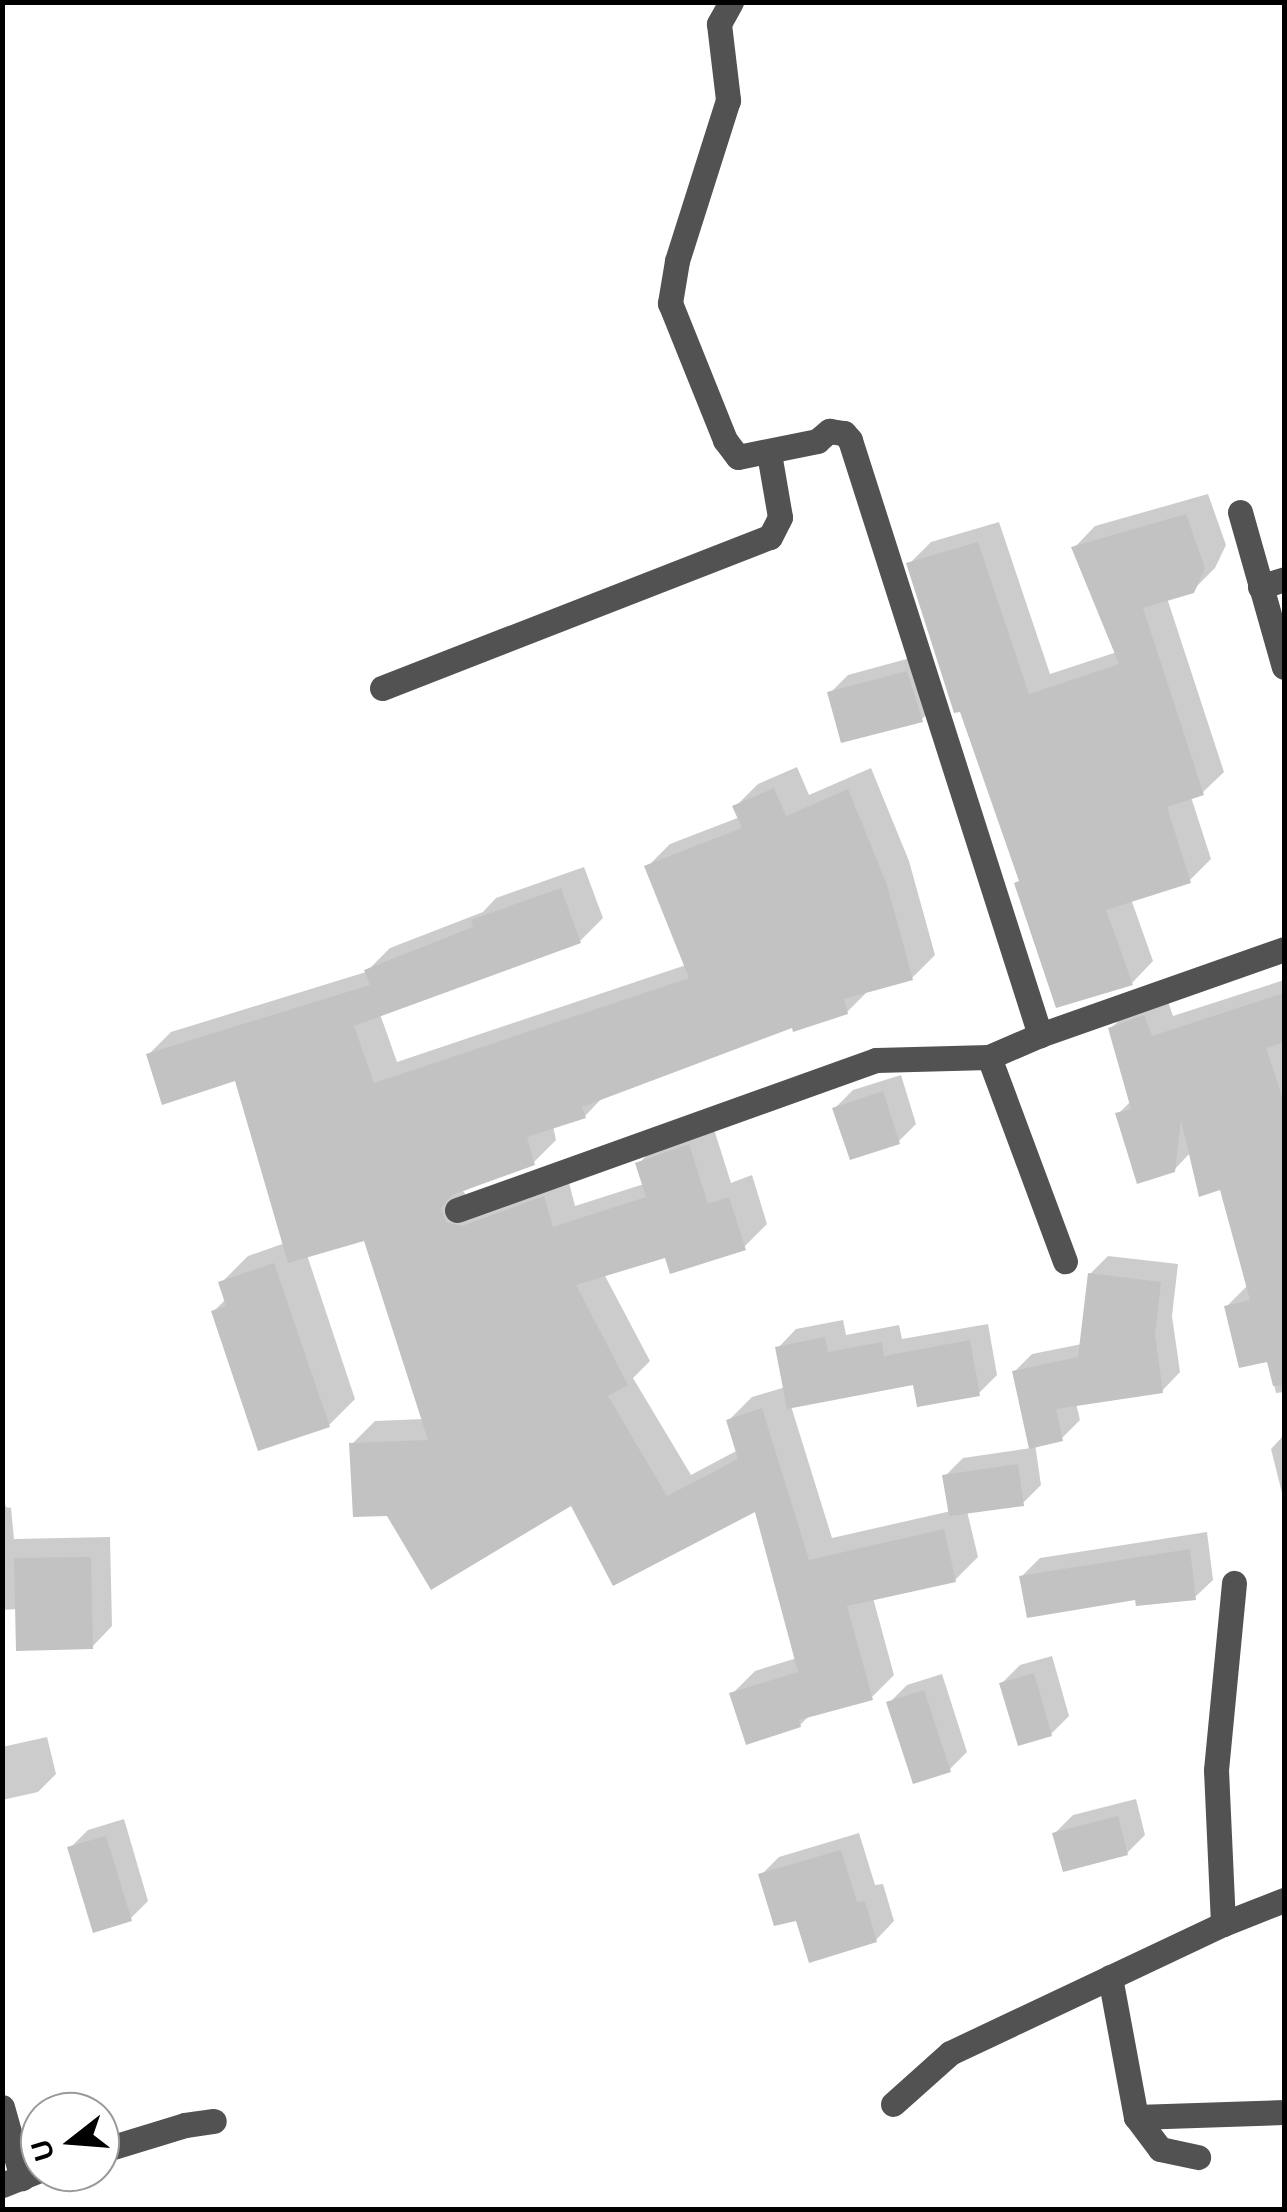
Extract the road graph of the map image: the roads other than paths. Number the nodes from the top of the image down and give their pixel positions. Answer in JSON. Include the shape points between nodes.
{"nodes":[{"id":1,"x":731,"y":2,"type":"edge"},
{"id":2,"x":769,"y":453,"type":"junction"},
{"id":3,"x":1240,"y":512,"type":"dead end"},
{"id":4,"x":1272,"y":583,"type":"edge"},
{"id":5,"x":1284,"y":667,"type":"edge"},
{"id":6,"x":382,"y":688,"type":"dead end"},
{"id":7,"x":1284,"y":948,"type":"edge"},
{"id":8,"x":1040,"y":1035,"type":"junction"},
{"id":9,"x":989,"y":1057,"type":"junction"},
{"id":10,"x":458,"y":1210,"type":"dead end"},
{"id":11,"x":1065,"y":1261,"type":"dead end"},
{"id":12,"x":1234,"y":1583,"type":"dead end"},
{"id":13,"x":1284,"y":1900,"type":"edge"},
{"id":14,"x":1223,"y":1924,"type":"junction"},
{"id":15,"x":1110,"y":1977,"type":"junction"},
{"id":16,"x":893,"y":2104,"type":"dead end"},
{"id":17,"x":2,"y":2107,"type":"edge"},
{"id":18,"x":1284,"y":2112,"type":"edge"},
{"id":19,"x":1136,"y":2117,"type":"junction"},
{"id":20,"x":214,"y":2122,"type":"dead end"},
{"id":21,"x":120,"y":2145,"type":"edge"},
{"id":22,"x":1198,"y":2157,"type":"dead end"},
{"id":23,"x":20,"y":2171,"type":"edge"}],
"edges":[{"from":1,"to":2,"type":"street","via":[[719,24],[728,100],[670,303],[725,440],[738,457]]},
{"from":2,"to":6,"type":"street","via":[[780,518],[770,538]]},
{"from":2,"to":8,"type":"street","via":[[817,442],[829,431],[846,434],[854,448]]},
{"from":3,"to":4,"type":"street"},
{"from":4,"to":5,"type":"street"},
{"from":7,"to":8,"type":"street"},
{"from":8,"to":9,"type":"street"},
{"from":9,"to":10,"type":"street","via":[[876,1060]]},
{"from":9,"to":11,"type":"street"},
{"from":12,"to":14,"type":"street","via":[[1216,1770]]},
{"from":13,"to":14,"type":"street"},
{"from":14,"to":15,"type":"street"},
{"from":15,"to":16,"type":"street","via":[[950,2053]]},
{"from":15,"to":19,"type":"street"},
{"from":17,"to":23,"type":"street"},
{"from":18,"to":19,"type":"street"},
{"from":19,"to":22,"type":"street","via":[[1160,2149]]},
{"from":20,"to":21,"type":"street"}]}
